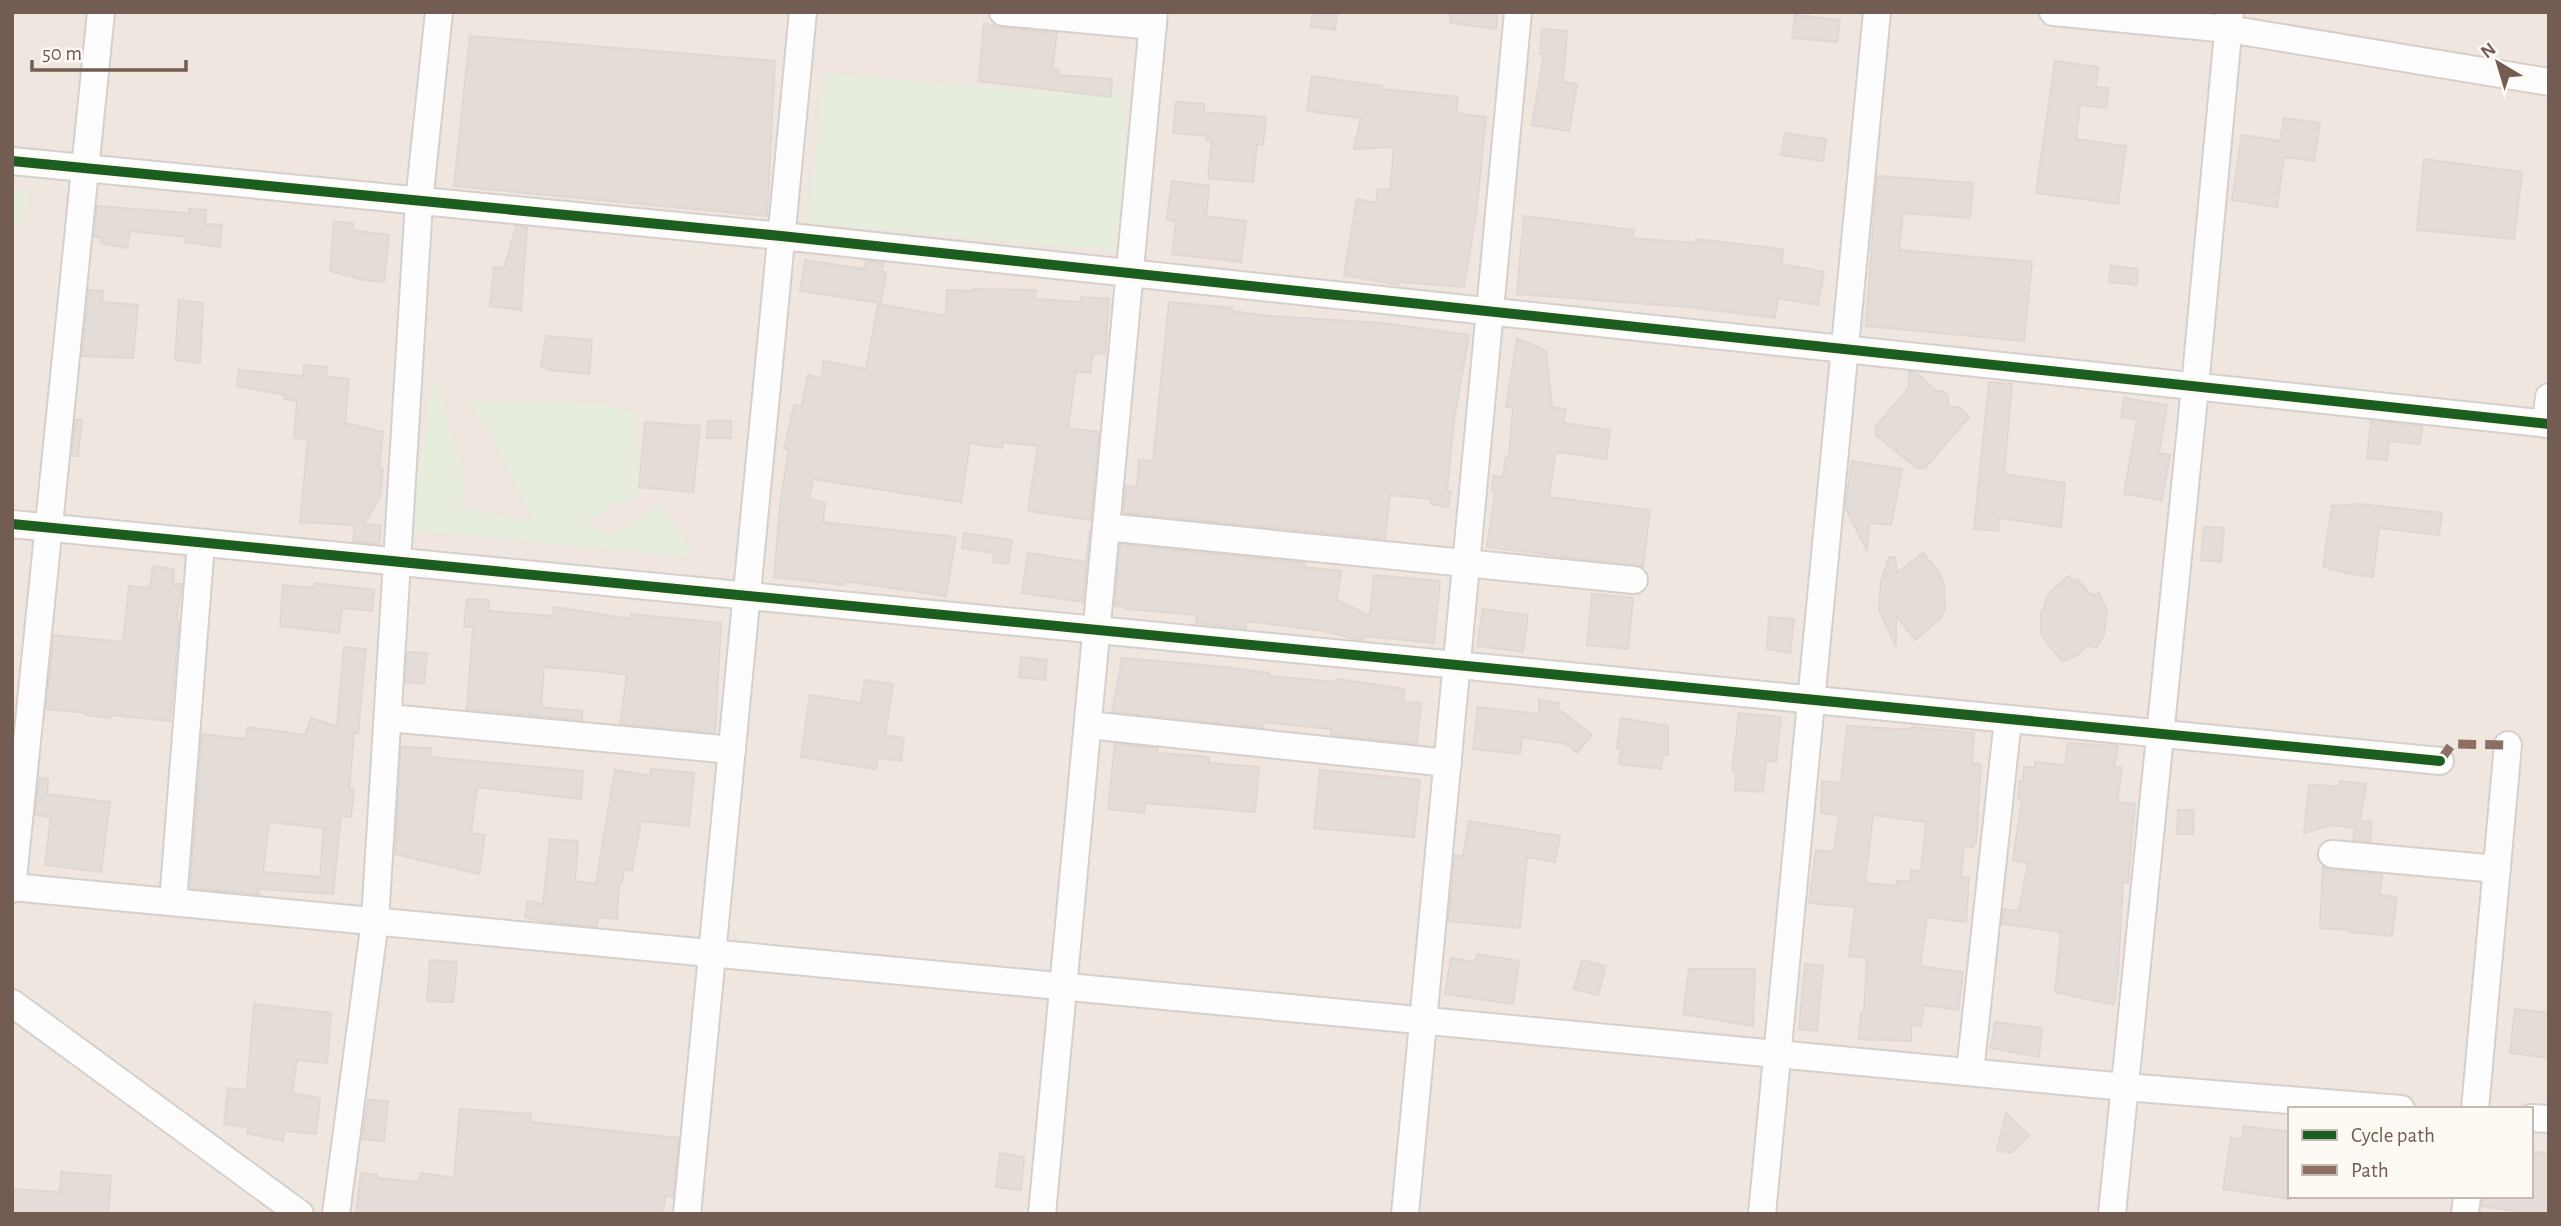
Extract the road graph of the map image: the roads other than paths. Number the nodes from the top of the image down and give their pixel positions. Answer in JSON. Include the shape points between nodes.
{"nodes":[{"id":1,"x":101,"y":12,"type":"edge"},
{"id":2,"x":439,"y":12,"type":"edge"},
{"id":3,"x":803,"y":12,"type":"edge"},
{"id":4,"x":1003,"y":12,"type":"edge"},
{"id":5,"x":1518,"y":12,"type":"edge"},
{"id":6,"x":1877,"y":12,"type":"edge"},
{"id":7,"x":2053,"y":12,"type":"edge"},
{"id":8,"x":1154,"y":19,"type":"edge"},
{"id":9,"x":2229,"y":20,"type":"edge"},
{"id":10,"x":2549,"y":82,"type":"edge"},
{"id":11,"x":12,"y":161,"type":"edge"},
{"id":12,"x":85,"y":170,"type":"junction"},
{"id":13,"x":419,"y":202,"type":"junction"},
{"id":14,"x":781,"y":236,"type":"junction"},
{"id":15,"x":1130,"y":273,"type":"junction"},
{"id":16,"x":1490,"y":312,"type":"junction"},
{"id":17,"x":1845,"y":349,"type":"junction"},
{"id":18,"x":2195,"y":387,"type":"junction"},
{"id":19,"x":2549,"y":397,"type":"edge"},
{"id":20,"x":2547,"y":424,"type":"edge"},
{"id":21,"x":12,"y":524,"type":"edge"},
{"id":22,"x":1106,"y":527,"type":"junction"},
{"id":23,"x":49,"y":528,"type":"junction"},
{"id":24,"x":201,"y":543,"type":"junction"},
{"id":25,"x":399,"y":562,"type":"junction"},
{"id":26,"x":1466,"y":563,"type":"junction"},
{"id":27,"x":1634,"y":580,"type":"dead end"},
{"id":28,"x":747,"y":596,"type":"junction"},
{"id":29,"x":1097,"y":630,"type":"junction"},
{"id":30,"x":1457,"y":665,"type":"junction"},
{"id":31,"x":1811,"y":700,"type":"junction"},
{"id":32,"x":389,"y":718,"type":"junction"},
{"id":33,"x":2008,"y":719,"type":"junction"},
{"id":34,"x":1088,"y":725,"type":"junction"},
{"id":35,"x":2160,"y":734,"type":"junction"},
{"id":36,"x":2508,"y":745,"type":"dead end"},
{"id":37,"x":732,"y":750,"type":"junction"},
{"id":38,"x":2440,"y":761,"type":"dead end"},
{"id":39,"x":1448,"y":763,"type":"junction"},
{"id":40,"x":2332,"y":854,"type":"dead end"},
{"id":41,"x":2497,"y":869,"type":"junction"},
{"id":42,"x":12,"y":888,"type":"edge"},
{"id":43,"x":173,"y":902,"type":"junction"},
{"id":44,"x":375,"y":921,"type":"junction"},
{"id":45,"x":712,"y":953,"type":"junction"},
{"id":46,"x":1063,"y":986,"type":"junction"},
{"id":47,"x":12,"y":1003,"type":"edge"},
{"id":48,"x":1423,"y":1020,"type":"junction"},
{"id":49,"x":1777,"y":1054,"type":"junction"},
{"id":50,"x":1970,"y":1072,"type":"junction"},
{"id":51,"x":2125,"y":1087,"type":"junction"},
{"id":52,"x":2376,"y":1107,"type":"edge"},
{"id":53,"x":2474,"y":1107,"type":"edge"},
{"id":54,"x":300,"y":1214,"type":"edge"},
{"id":55,"x":335,"y":1214,"type":"edge"},
{"id":56,"x":687,"y":1214,"type":"edge"},
{"id":57,"x":1042,"y":1214,"type":"edge"},
{"id":58,"x":1405,"y":1214,"type":"edge"},
{"id":59,"x":1762,"y":1214,"type":"edge"},
{"id":60,"x":2112,"y":1214,"type":"edge"}],
"edges":[{"from":1,"to":12,"type":"street"},
{"from":2,"to":13,"type":"street"},
{"from":3,"to":14,"type":"street"},
{"from":4,"to":8,"type":"street"},
{"from":5,"to":16,"type":"street"},
{"from":6,"to":17,"type":"street"},
{"from":7,"to":9,"type":"street"},
{"from":8,"to":15,"type":"street"},
{"from":9,"to":10,"type":"street"},
{"from":9,"to":18,"type":"street"},
{"from":11,"to":12,"type":"street"},
{"from":12,"to":13,"type":"street"},
{"from":12,"to":23,"type":"street"},
{"from":13,"to":14,"type":"street"},
{"from":13,"to":25,"type":"street"},
{"from":14,"to":15,"type":"street"},
{"from":14,"to":28,"type":"street"},
{"from":15,"to":16,"type":"street"},
{"from":15,"to":22,"type":"street"},
{"from":16,"to":17,"type":"street"},
{"from":16,"to":26,"type":"street"},
{"from":17,"to":18,"type":"street"},
{"from":17,"to":31,"type":"street"},
{"from":18,"to":20,"type":"street"},
{"from":18,"to":35,"type":"street"},
{"from":19,"to":20,"type":"street"},
{"from":21,"to":23,"type":"street"},
{"from":22,"to":26,"type":"street"},
{"from":22,"to":29,"type":"street"},
{"from":23,"to":24,"type":"street"},
{"from":23,"to":42,"type":"street"},
{"from":24,"to":25,"type":"street"},
{"from":24,"to":43,"type":"street"},
{"from":25,"to":28,"type":"street"},
{"from":25,"to":32,"type":"street"},
{"from":26,"to":27,"type":"street"},
{"from":26,"to":30,"type":"street"},
{"from":28,"to":29,"type":"street"},
{"from":28,"to":37,"type":"street"},
{"from":29,"to":30,"type":"street"},
{"from":29,"to":34,"type":"street"},
{"from":30,"to":31,"type":"street"},
{"from":30,"to":39,"type":"street"},
{"from":31,"to":33,"type":"street"},
{"from":31,"to":49,"type":"street"},
{"from":32,"to":37,"type":"street"},
{"from":32,"to":44,"type":"street"},
{"from":33,"to":35,"type":"street"},
{"from":33,"to":50,"type":"street"},
{"from":34,"to":39,"type":"street"},
{"from":34,"to":46,"type":"street"},
{"from":35,"to":38,"type":"street"},
{"from":35,"to":51,"type":"street"},
{"from":36,"to":41,"type":"street"},
{"from":37,"to":45,"type":"street"},
{"from":39,"to":48,"type":"street"},
{"from":40,"to":41,"type":"street"},
{"from":41,"to":53,"type":"street"},
{"from":42,"to":43,"type":"street"},
{"from":43,"to":44,"type":"street"},
{"from":44,"to":45,"type":"street"},
{"from":44,"to":55,"type":"street"},
{"from":45,"to":46,"type":"street"},
{"from":45,"to":56,"type":"street"},
{"from":46,"to":48,"type":"street"},
{"from":46,"to":57,"type":"street"},
{"from":47,"to":54,"type":"street"},
{"from":48,"to":49,"type":"street"},
{"from":48,"to":58,"type":"street"},
{"from":49,"to":50,"type":"street"},
{"from":49,"to":59,"type":"street"},
{"from":50,"to":51,"type":"street"},
{"from":51,"to":52,"type":"street"},
{"from":51,"to":60,"type":"street"}]}
